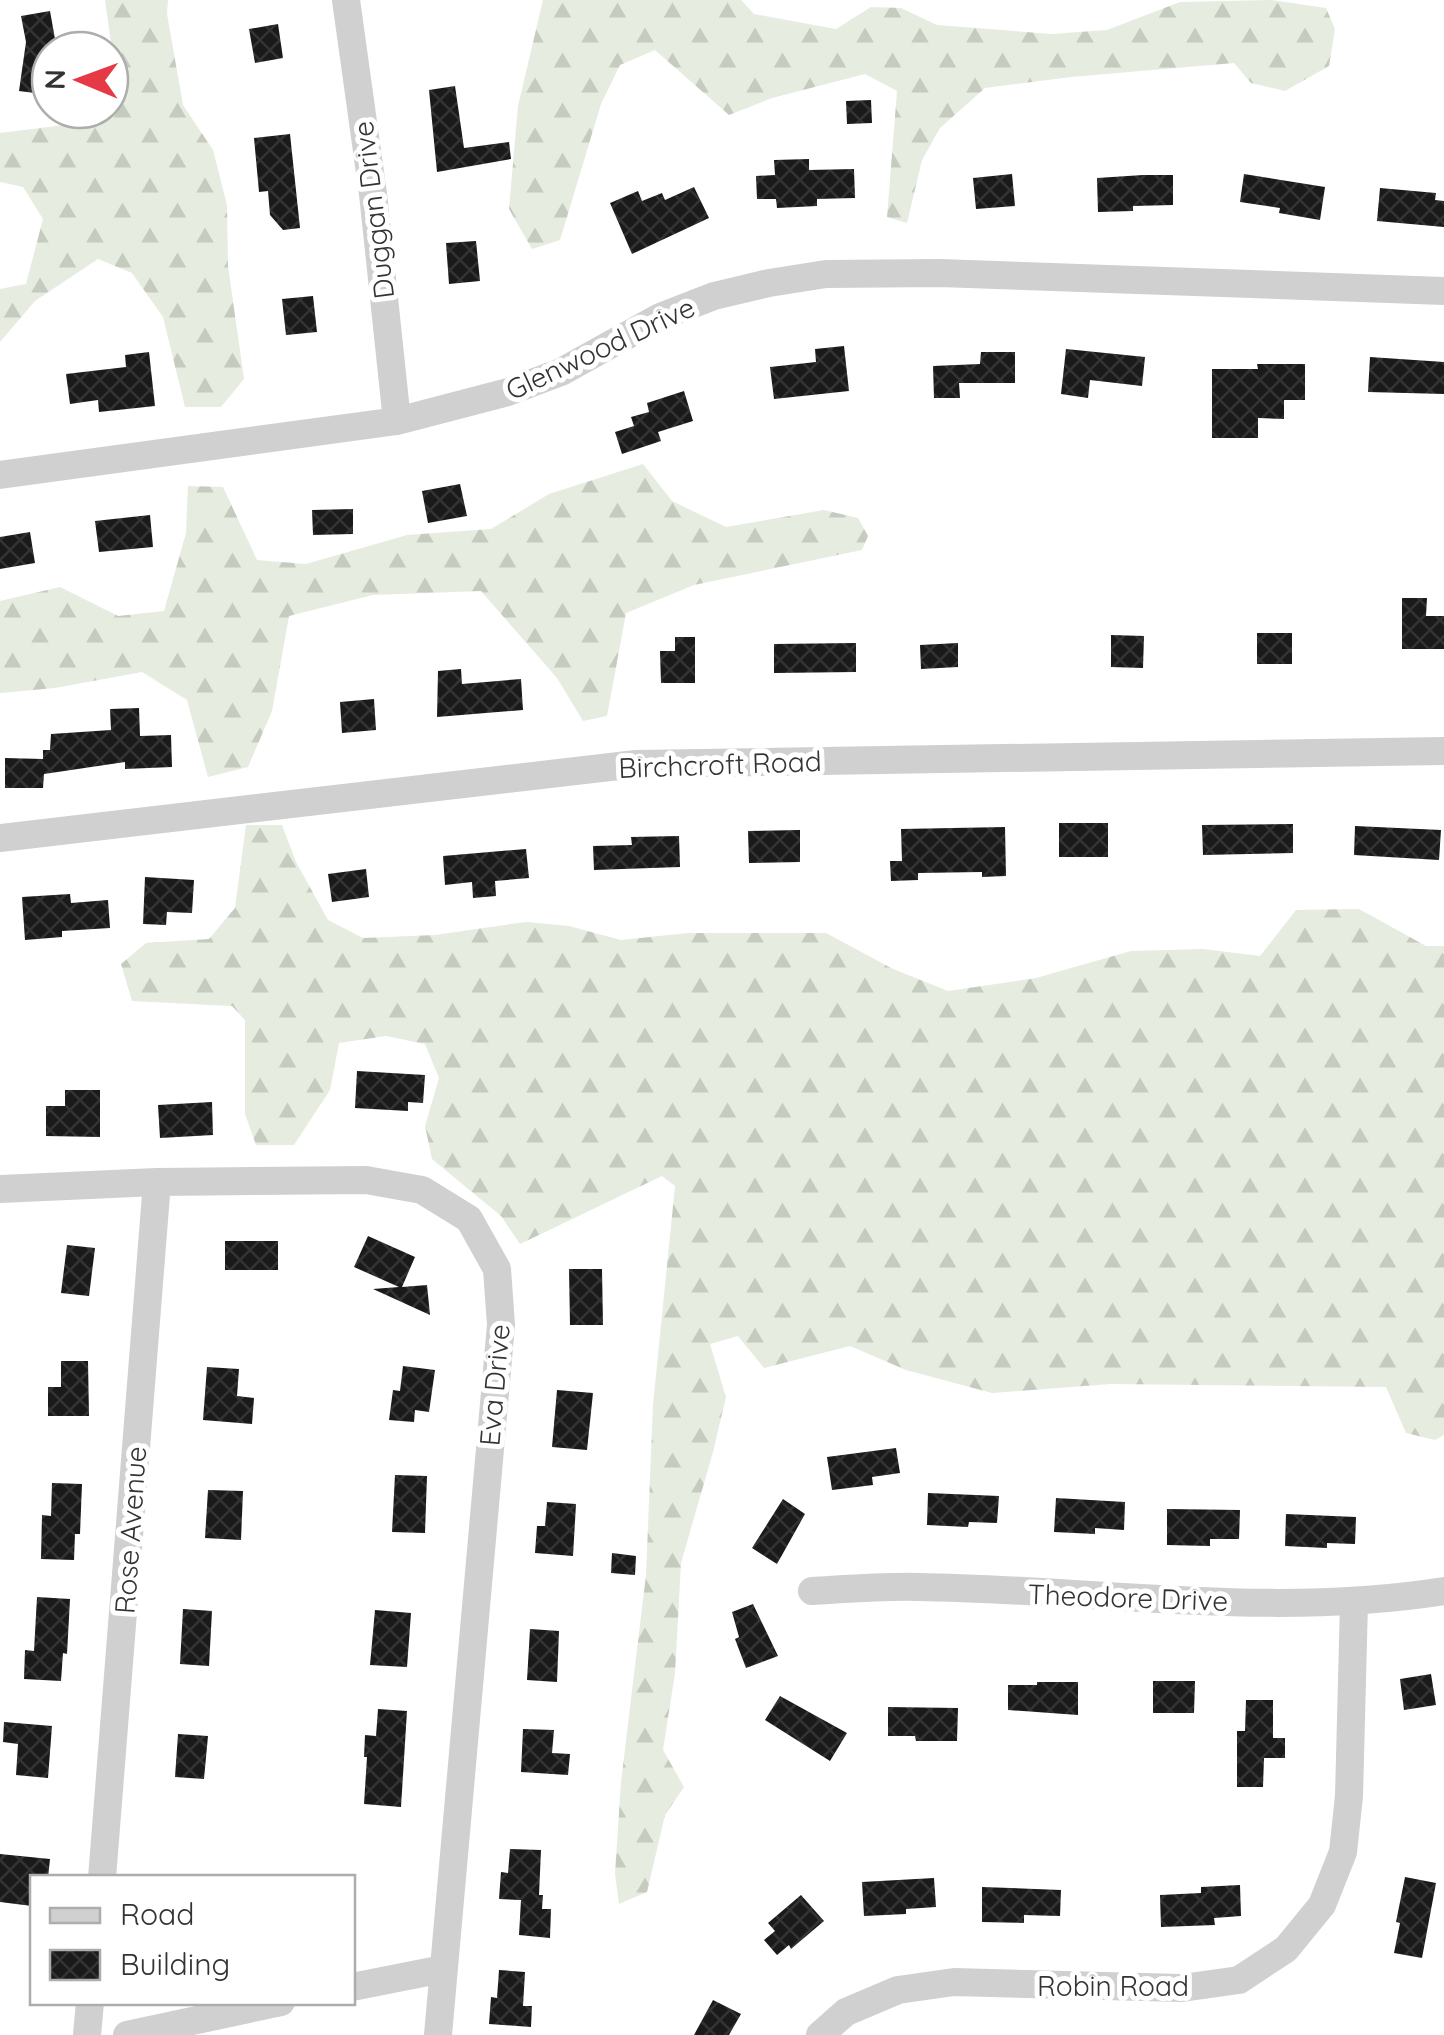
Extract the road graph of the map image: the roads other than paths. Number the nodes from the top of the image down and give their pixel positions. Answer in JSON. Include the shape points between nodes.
{"nodes":[{"id":1,"x":346,"y":0,"type":"edge"},
{"id":2,"x":1444,"y":291,"type":"edge"},
{"id":3,"x":397,"y":421,"type":"junction"},
{"id":4,"x":0,"y":476,"type":"edge"},
{"id":5,"x":1444,"y":751,"type":"edge"},
{"id":6,"x":0,"y":838,"type":"edge"},
{"id":7,"x":157,"y":1182,"type":"junction"},
{"id":8,"x":0,"y":1189,"type":"edge"},
{"id":9,"x":812,"y":1591,"type":"dead end"},
{"id":10,"x":1444,"y":1591,"type":"edge"},
{"id":11,"x":1354,"y":1603,"type":"junction"},
{"id":12,"x":102,"y":1875,"type":"edge"},
{"id":13,"x":443,"y":1968,"type":"junction"},
{"id":14,"x":355,"y":1986,"type":"edge"},
{"id":15,"x":90,"y":2005,"type":"edge"},
{"id":16,"x":267,"y":2005,"type":"edge"},
{"id":17,"x":87,"y":2035,"type":"edge"},
{"id":18,"x":127,"y":2035,"type":"edge"},
{"id":19,"x":438,"y":2035,"type":"edge"},
{"id":20,"x":820,"y":2035,"type":"edge"}],
"edges":[{"from":1,"to":3,"type":"street","name":"Duggan Drive"},
{"from":2,"to":3,"type":"street","name":"Glenwood Drive","via":[[940,272],[826,274],[714,296],[660,316],[561,372]]},
{"from":3,"to":4,"type":"street","name":"Glenwood Drive"},
{"from":5,"to":6,"type":"street","name":"Birchcroft Road","via":[[636,764]]},
{"from":7,"to":8,"type":"street","name":"Eva Drive"},
{"from":7,"to":12,"type":"street","name":"Rose Avenue"},
{"from":7,"to":13,"type":"street","name":"Eva Drive","via":[[366,1180],[422,1190],[469,1219],[497,1268],[501,1325]]},
{"from":9,"to":11,"type":"street","name":"Theodore Drive","via":[[918,1587]]},
{"from":10,"to":11,"type":"street","name":"Theodore Drive"},
{"from":11,"to":20,"type":"street","name":"Robin Road","via":[[1343,1852],[1322,1905],[1286,1949],[1238,1980],[1182,1988],[954,1982],[898,1990],[846,2012]]},
{"from":13,"to":14,"type":"street"},
{"from":13,"to":19,"type":"street","name":"Eva Drive"},
{"from":15,"to":17,"type":"street"},
{"from":16,"to":18,"type":"street"}]}
